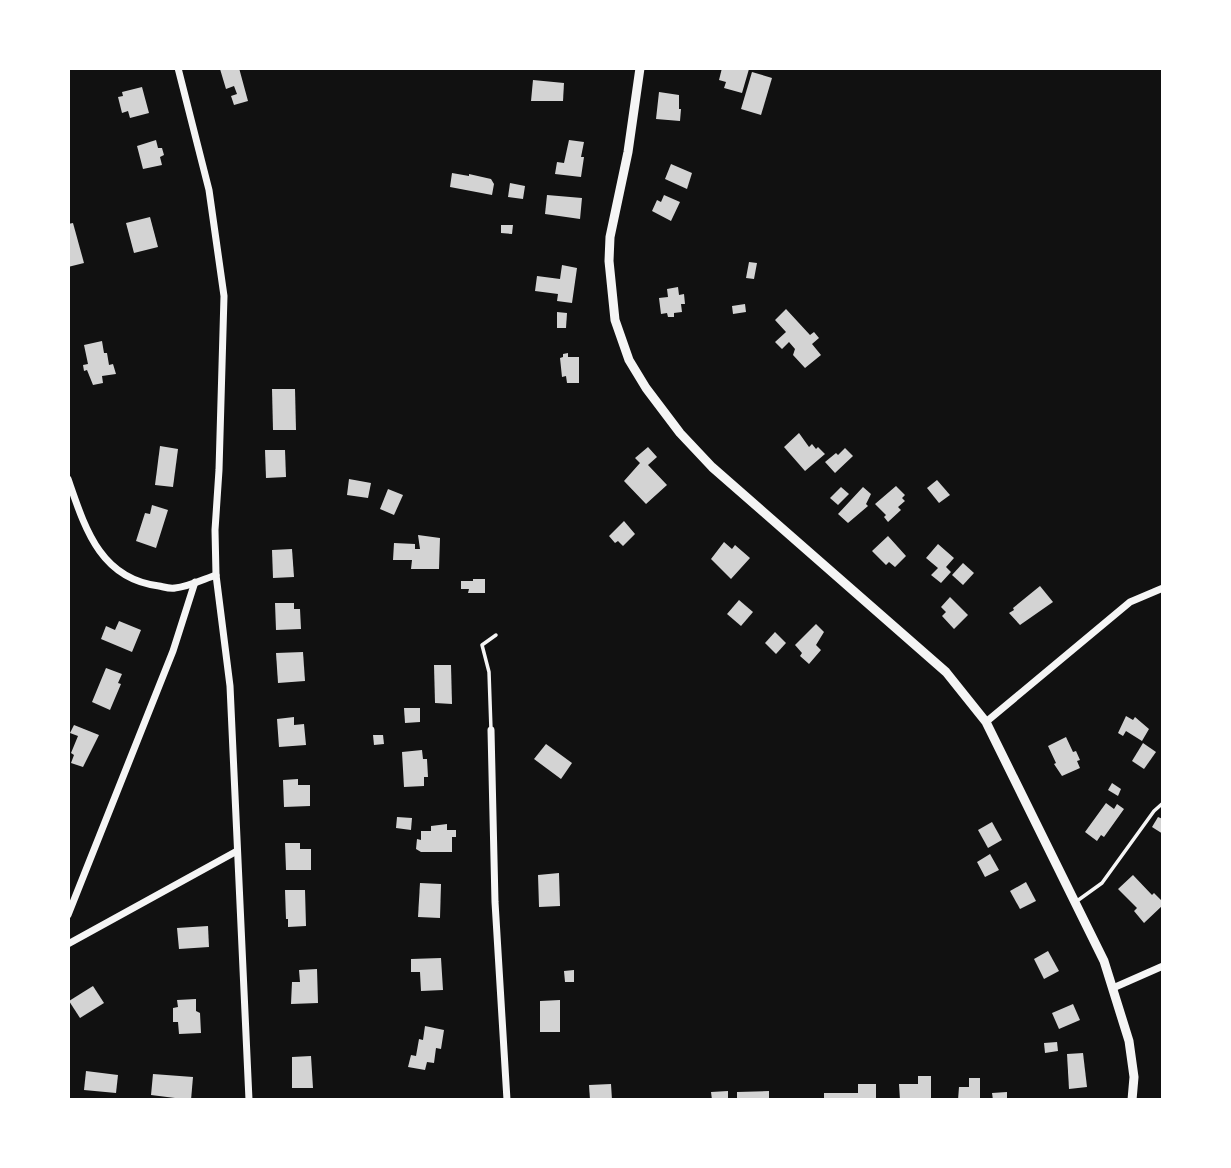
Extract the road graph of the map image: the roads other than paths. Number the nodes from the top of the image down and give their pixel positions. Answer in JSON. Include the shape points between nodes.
{"nodes":[{"id":1,"x":178,"y":68,"type":"edge"},
{"id":2,"x":640,"y":68,"type":"edge"},
{"id":3,"x":68,"y":479,"type":"edge"},
{"id":4,"x":216,"y":575,"type":"junction"},
{"id":5,"x":195,"y":582,"type":"junction"},
{"id":6,"x":1163,"y":588,"type":"edge"},
{"id":7,"x":496,"y":635,"type":"dead end"},
{"id":8,"x":986,"y":722,"type":"junction"},
{"id":9,"x":491,"y":730,"type":"joint"},
{"id":10,"x":1163,"y":803,"type":"edge"},
{"id":11,"x":237,"y":851,"type":"junction"},
{"id":12,"x":1075,"y":902,"type":"junction"},
{"id":13,"x":68,"y":915,"type":"edge"},
{"id":14,"x":68,"y":944,"type":"edge"},
{"id":15,"x":1163,"y":966,"type":"edge"},
{"id":16,"x":1113,"y":988,"type":"junction"},
{"id":17,"x":249,"y":1100,"type":"edge"},
{"id":18,"x":507,"y":1100,"type":"edge"},
{"id":19,"x":1132,"y":1100,"type":"edge"}],
"edges":[{"from":1,"to":4,"type":"street","via":[[209,190],[224,296]]},
{"from":2,"to":8,"type":"street","via":[[610,237],[615,320],[629,360],[680,433],[712,467],[946,672]]},
{"from":3,"to":5,"type":"street","via":[[86,529],[103,557],[123,575],[142,584],[175,588]]},
{"from":4,"to":5,"type":"street"},
{"from":4,"to":11,"type":"street","via":[[230,686]]},
{"from":5,"to":13,"type":"street","via":[[173,650]]},
{"from":6,"to":8,"type":"street","via":[[1130,602]]},
{"from":7,"to":9,"type":"lane","via":[[482,645],[489,672]]},
{"from":8,"to":12,"type":"street"},
{"from":9,"to":18,"type":"street"},
{"from":10,"to":12,"type":"lane","via":[[1102,883]]},
{"from":11,"to":14,"type":"street"},
{"from":11,"to":17,"type":"street"},
{"from":12,"to":16,"type":"street"},
{"from":15,"to":16,"type":"street"},
{"from":16,"to":19,"type":"street","via":[[1129,1041]]}]}
